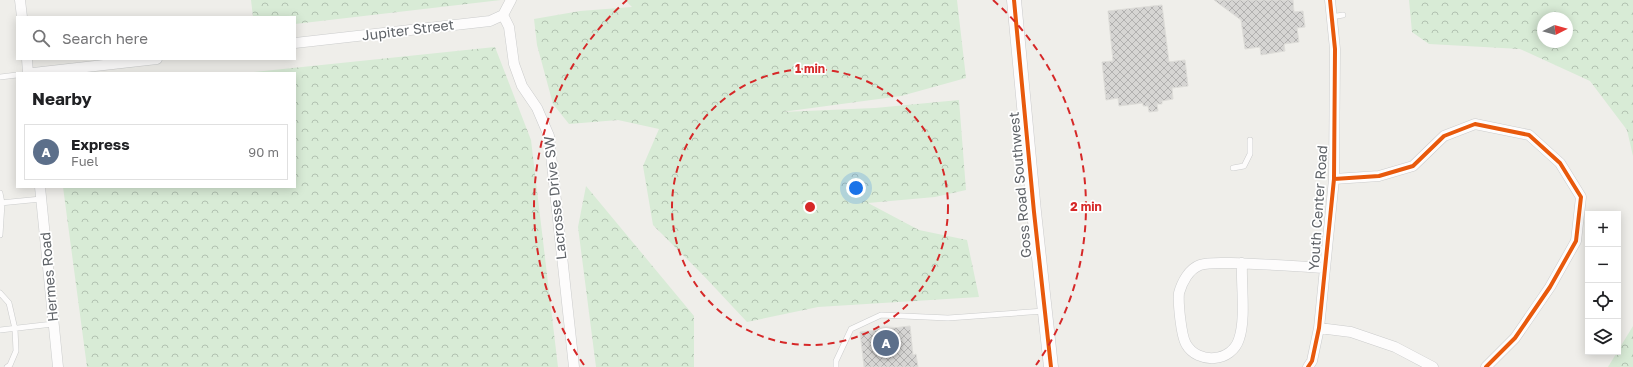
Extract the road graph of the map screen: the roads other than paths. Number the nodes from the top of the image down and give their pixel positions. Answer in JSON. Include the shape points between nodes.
{"nodes":[{"id":1,"x":20,"y":0,"type":"edge"},
{"id":2,"x":511,"y":0,"type":"edge"},
{"id":3,"x":1014,"y":0,"type":"edge"},
{"id":4,"x":1330,"y":0,"type":"edge"},
{"id":5,"x":503,"y":15,"type":"junction"},
{"id":6,"x":1343,"y":15,"type":"dead end"},
{"id":7,"x":22,"y":16,"type":"edge"},
{"id":8,"x":1331,"y":17,"type":"junction"},
{"id":9,"x":296,"y":43,"type":"edge"},
{"id":10,"x":27,"y":60,"type":"edge"},
{"id":11,"x":148,"y":60,"type":"edge"},
{"id":12,"x":28,"y":72,"type":"edge"},
{"id":13,"x":42,"y":72,"type":"edge"},
{"id":14,"x":16,"y":75,"type":"edge"},
{"id":15,"x":0,"y":77,"type":"edge"},
{"id":16,"x":1250,"y":140,"type":"dead end"},
{"id":17,"x":1233,"y":168,"type":"dead end"},
{"id":18,"x":1334,"y":179,"type":"junction"},
{"id":19,"x":40,"y":188,"type":"edge"},
{"id":20,"x":0,"y":193,"type":"edge"},
{"id":21,"x":41,"y":199,"type":"junction"},
{"id":22,"x":1,"y":203,"type":"edge"},
{"id":23,"x":0,"y":235,"type":"edge"},
{"id":24,"x":1242,"y":263,"type":"junction"},
{"id":25,"x":1325,"y":268,"type":"junction"},
{"id":26,"x":0,"y":293,"type":"edge"},
{"id":27,"x":1044,"y":311,"type":"junction"},
{"id":28,"x":53,"y":324,"type":"junction"},
{"id":29,"x":15,"y":328,"type":"junction"},
{"id":30,"x":1319,"y":328,"type":"junction"},
{"id":31,"x":0,"y":330,"type":"edge"},
{"id":32,"x":7,"y":367,"type":"edge"},
{"id":33,"x":58,"y":367,"type":"edge"},
{"id":34,"x":574,"y":367,"type":"edge"},
{"id":35,"x":836,"y":367,"type":"edge"},
{"id":36,"x":1050,"y":367,"type":"edge"},
{"id":37,"x":1308,"y":367,"type":"edge"},
{"id":38,"x":1433,"y":367,"type":"edge"},
{"id":39,"x":1486,"y":367,"type":"edge"}],
"edges":[{"from":1,"to":7,"type":"street"},
{"from":2,"to":5,"type":"street"},
{"from":3,"to":27,"type":"street","name":"Goss Road Southwest"},
{"from":4,"to":8,"type":"street","name":"Youth Center Road"},
{"from":5,"to":9,"type":"street","name":"Jupiter Street","via":[[490,21]]},
{"from":5,"to":34,"type":"street","name":"Lacrosse Drive SW","via":[[509,28],[516,72],[549,136]]},
{"from":6,"to":8,"type":"lane"},
{"from":8,"to":18,"type":"street","name":"Youth Center Road","via":[[1335,48]]},
{"from":10,"to":12,"type":"street"},
{"from":11,"to":13,"type":"street"},
{"from":14,"to":15,"type":"lane"},
{"from":16,"to":17,"type":"lane","via":[[1250,154],[1244,166]]},
{"from":18,"to":25,"type":"street","name":"Youth Center Road"},
{"from":18,"to":39,"type":"street","via":[[1379,176],[1413,166],[1444,136],[1475,124],[1529,135],[1560,163],[1582,197],[1576,241],[1550,287],[1515,338]]},
{"from":19,"to":21,"type":"street","name":"Hermes Road"},
{"from":20,"to":22,"type":"lane"},
{"from":21,"to":22,"type":"lane"},
{"from":21,"to":28,"type":"street","name":"Hermes Road"},
{"from":22,"to":23,"type":"lane"},
{"from":24,"to":24,"type":"street","via":[[1200,265],[1186,276],[1179,293],[1182,330],[1186,344],[1195,353],[1206,358],[1221,357],[1232,351],[1239,340],[1242,318]]},
{"from":24,"to":25,"type":"street"},
{"from":25,"to":30,"type":"street","name":"Youth Center Road"},
{"from":26,"to":29,"type":"lane","via":[[9,303]]},
{"from":27,"to":35,"type":"lane","via":[[948,318],[881,315],[851,329],[836,360]]},
{"from":27,"to":36,"type":"street","name":"Goss Road Southwest"},
{"from":28,"to":29,"type":"lane"},
{"from":28,"to":33,"type":"street","name":"Hermes Road"},
{"from":29,"to":31,"type":"lane"},
{"from":29,"to":32,"type":"lane","via":[[16,351]]},
{"from":30,"to":37,"type":"street","name":"Youth Center Road","via":[[1312,361]]},
{"from":30,"to":38,"type":"street","via":[[1351,332],[1395,347]]}]}
